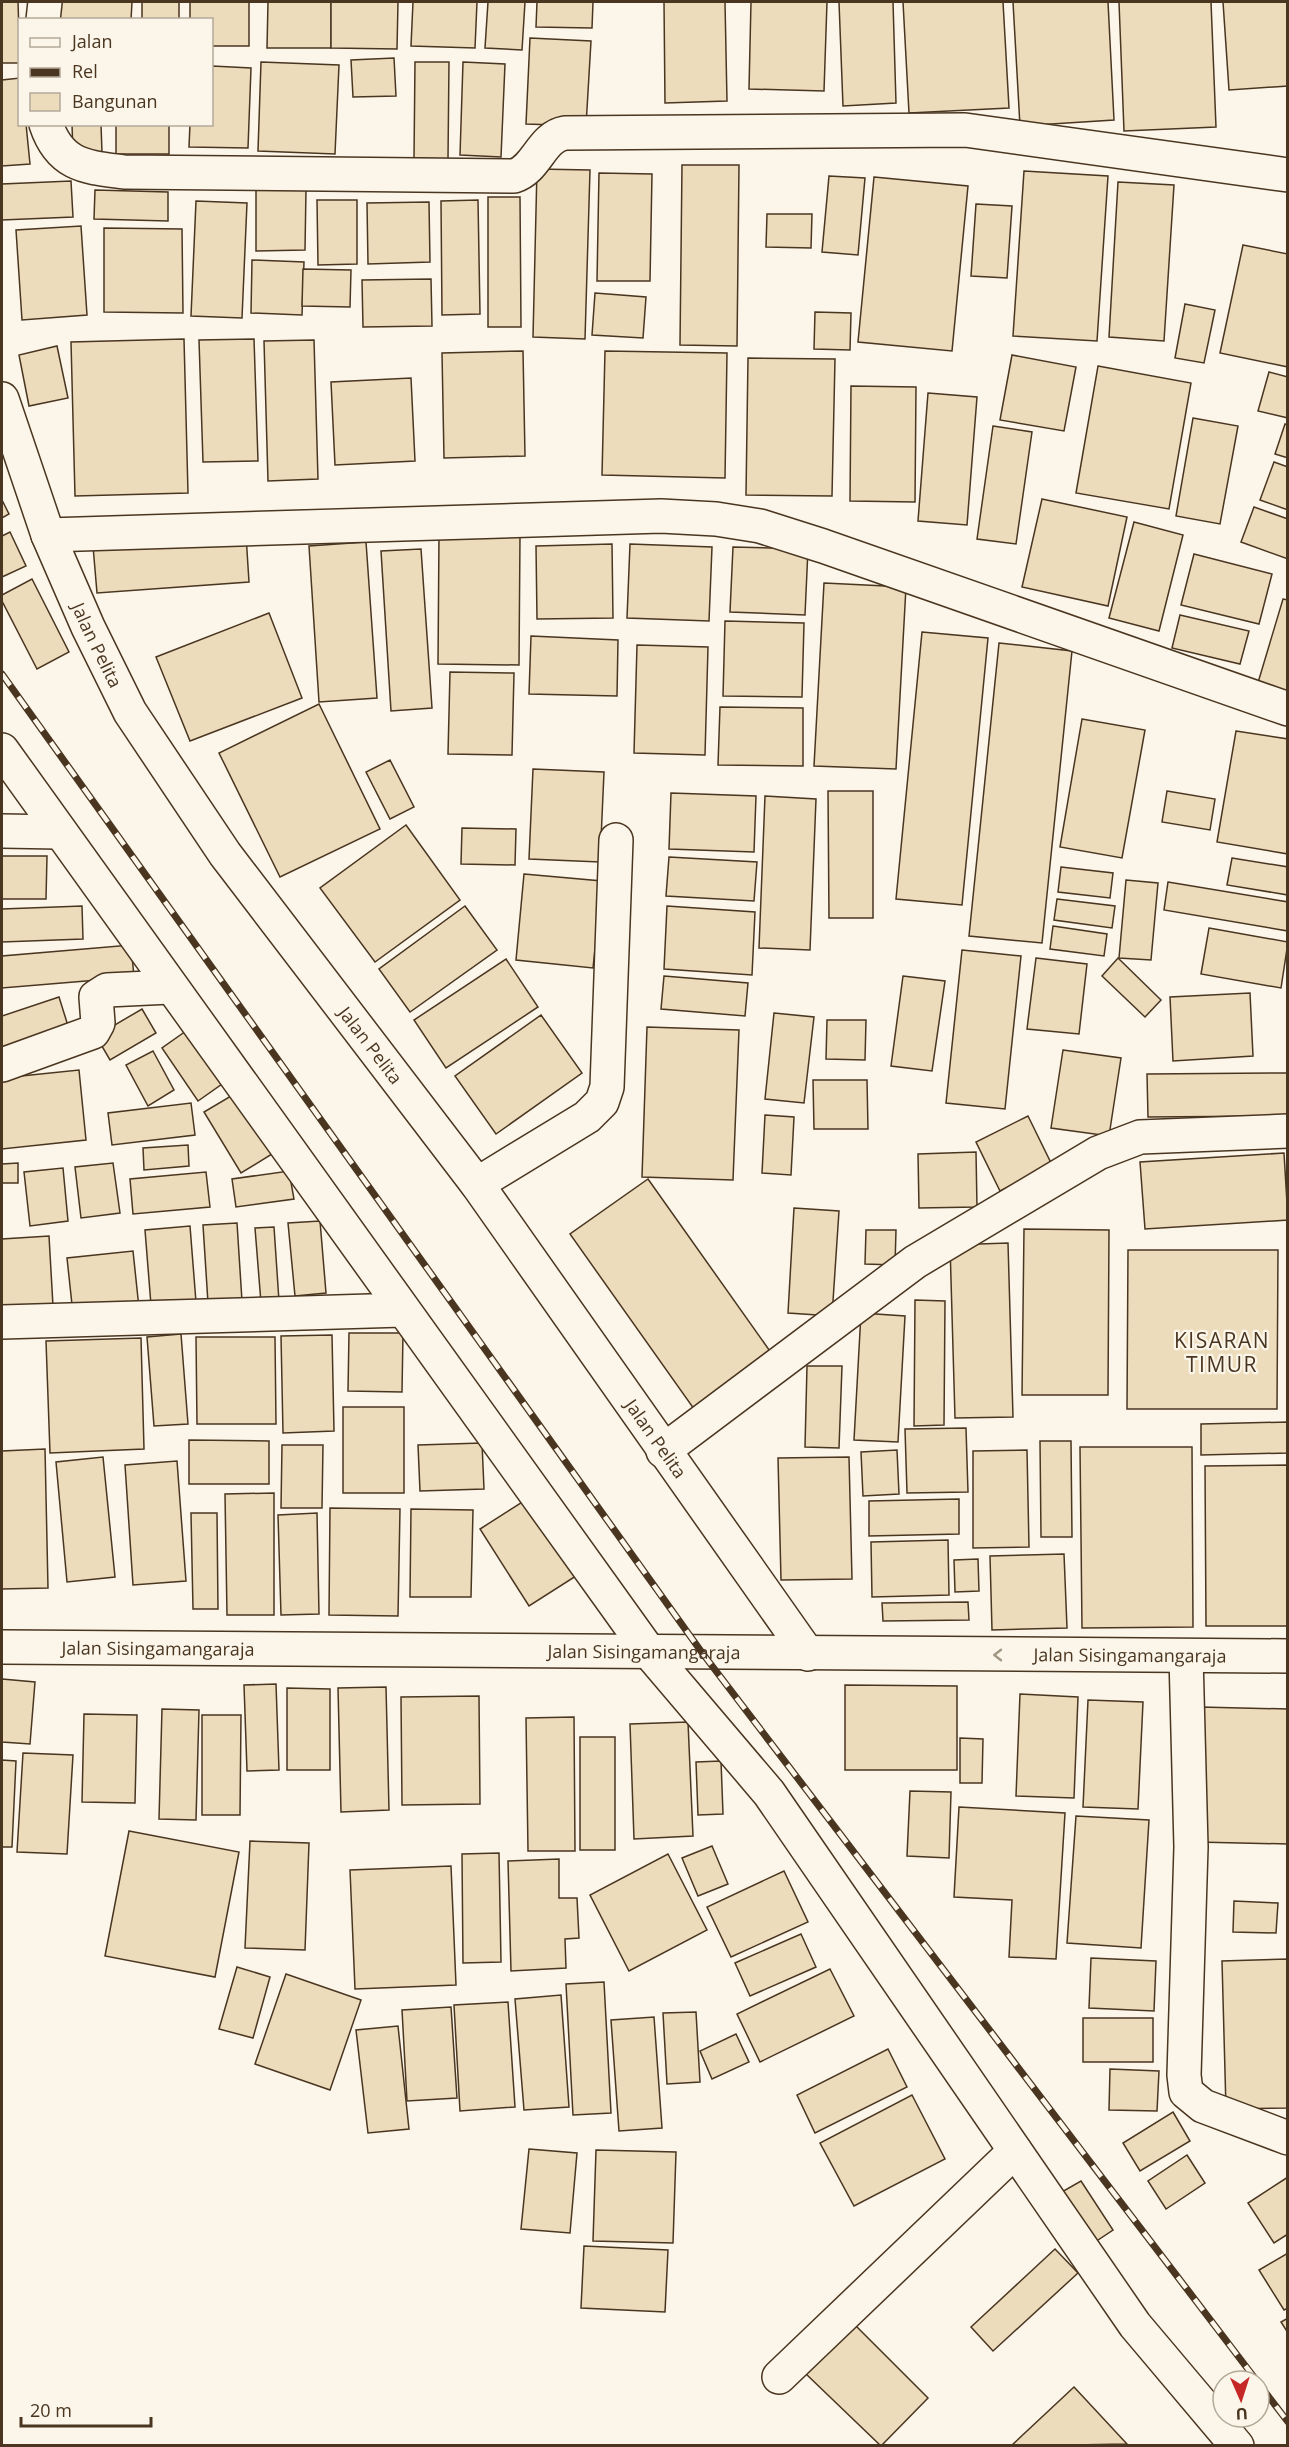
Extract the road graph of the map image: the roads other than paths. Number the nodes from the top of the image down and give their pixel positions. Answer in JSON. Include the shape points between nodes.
{"nodes":[{"id":1,"x":45,"y":2,"type":"edge"},
{"id":2,"x":43,"y":18,"type":"edge"},
{"id":3,"x":47,"y":126,"type":"edge"},
{"id":4,"x":1287,"y":175,"type":"edge"},
{"id":5,"x":2,"y":399,"type":"edge"},
{"id":6,"x":48,"y":535,"type":"junction"},
{"id":7,"x":1287,"y":709,"type":"edge"},
{"id":8,"x":2,"y":750,"type":"edge"},
{"id":9,"x":2,"y":831,"type":"edge"},
{"id":10,"x":59,"y":832,"type":"junction"},
{"id":11,"x":616,"y":840,"type":"dead end"},
{"id":12,"x":171,"y":987,"type":"junction"},
{"id":13,"x":2,"y":1065,"type":"edge"},
{"id":14,"x":1287,"y":1131,"type":"edge"},
{"id":15,"x":477,"y":1184,"type":"junction"},
{"id":16,"x":403,"y":1310,"type":"junction"},
{"id":17,"x":2,"y":1322,"type":"edge"},
{"id":18,"x":663,"y":1451,"type":"junction"},
{"id":19,"x":2,"y":1647,"type":"edge"},
{"id":20,"x":650,"y":1653,"type":"junction"},
{"id":21,"x":808,"y":1654,"type":"junction"},
{"id":22,"x":1186,"y":1656,"type":"junction"},
{"id":23,"x":1287,"y":1656,"type":"edge"},
{"id":24,"x":1287,"y":2138,"type":"edge"},
{"id":25,"x":1015,"y":2151,"type":"junction"},
{"id":26,"x":779,"y":2377,"type":"dead end"},
{"id":27,"x":1237,"y":2445,"type":"edge"}],
"edges":[{"from":1,"to":2,"type":"street"},
{"from":3,"to":4,"type":"street","via":[[53,144],[79,166],[124,172],[514,176],[526,169],[551,139],[565,133],[966,130]]},
{"from":5,"to":6,"type":"street","name":"Jalan Pelita"},
{"from":6,"to":7,"type":"street","via":[[661,516],[716,519],[760,526],[823,546]]},
{"from":6,"to":15,"type":"street","name":"Jalan Pelita","via":[[130,712],[225,854]]},
{"from":8,"to":10,"type":"street"},
{"from":9,"to":10,"type":"street"},
{"from":10,"to":12,"type":"street"},
{"from":11,"to":15,"type":"street","via":[[607,1087],[602,1102],[587,1117]]},
{"from":12,"to":13,"type":"street","via":[[107,990],[96,998],[98,1023],[93,1032]]},
{"from":12,"to":16,"type":"street"},
{"from":14,"to":18,"type":"street","via":[[1140,1137],[1098,1153],[915,1262]]},
{"from":15,"to":18,"type":"street","name":"Jalan Pelita"},
{"from":16,"to":17,"type":"street"},
{"from":16,"to":20,"type":"street"},
{"from":18,"to":21,"type":"street","name":"Jalan Pelita"},
{"from":19,"to":20,"type":"street","name":"Jalan Sisingamangaraja"},
{"from":20,"to":21,"type":"street","name":"Jalan Sisingamangaraja"},
{"from":20,"to":25,"type":"street","via":[[769,1793]]},
{"from":22,"to":21,"type":"street","name":"Jalan Sisingamangaraja","one_way":true},
{"from":22,"to":23,"type":"street","name":"Jalan Sisingamangaraja"},
{"from":22,"to":24,"type":"street","via":[[1191,1846],[1186,2092],[1203,2106]]},
{"from":25,"to":26,"type":"street"},
{"from":25,"to":27,"type":"street","via":[[1135,2325]]}]}
